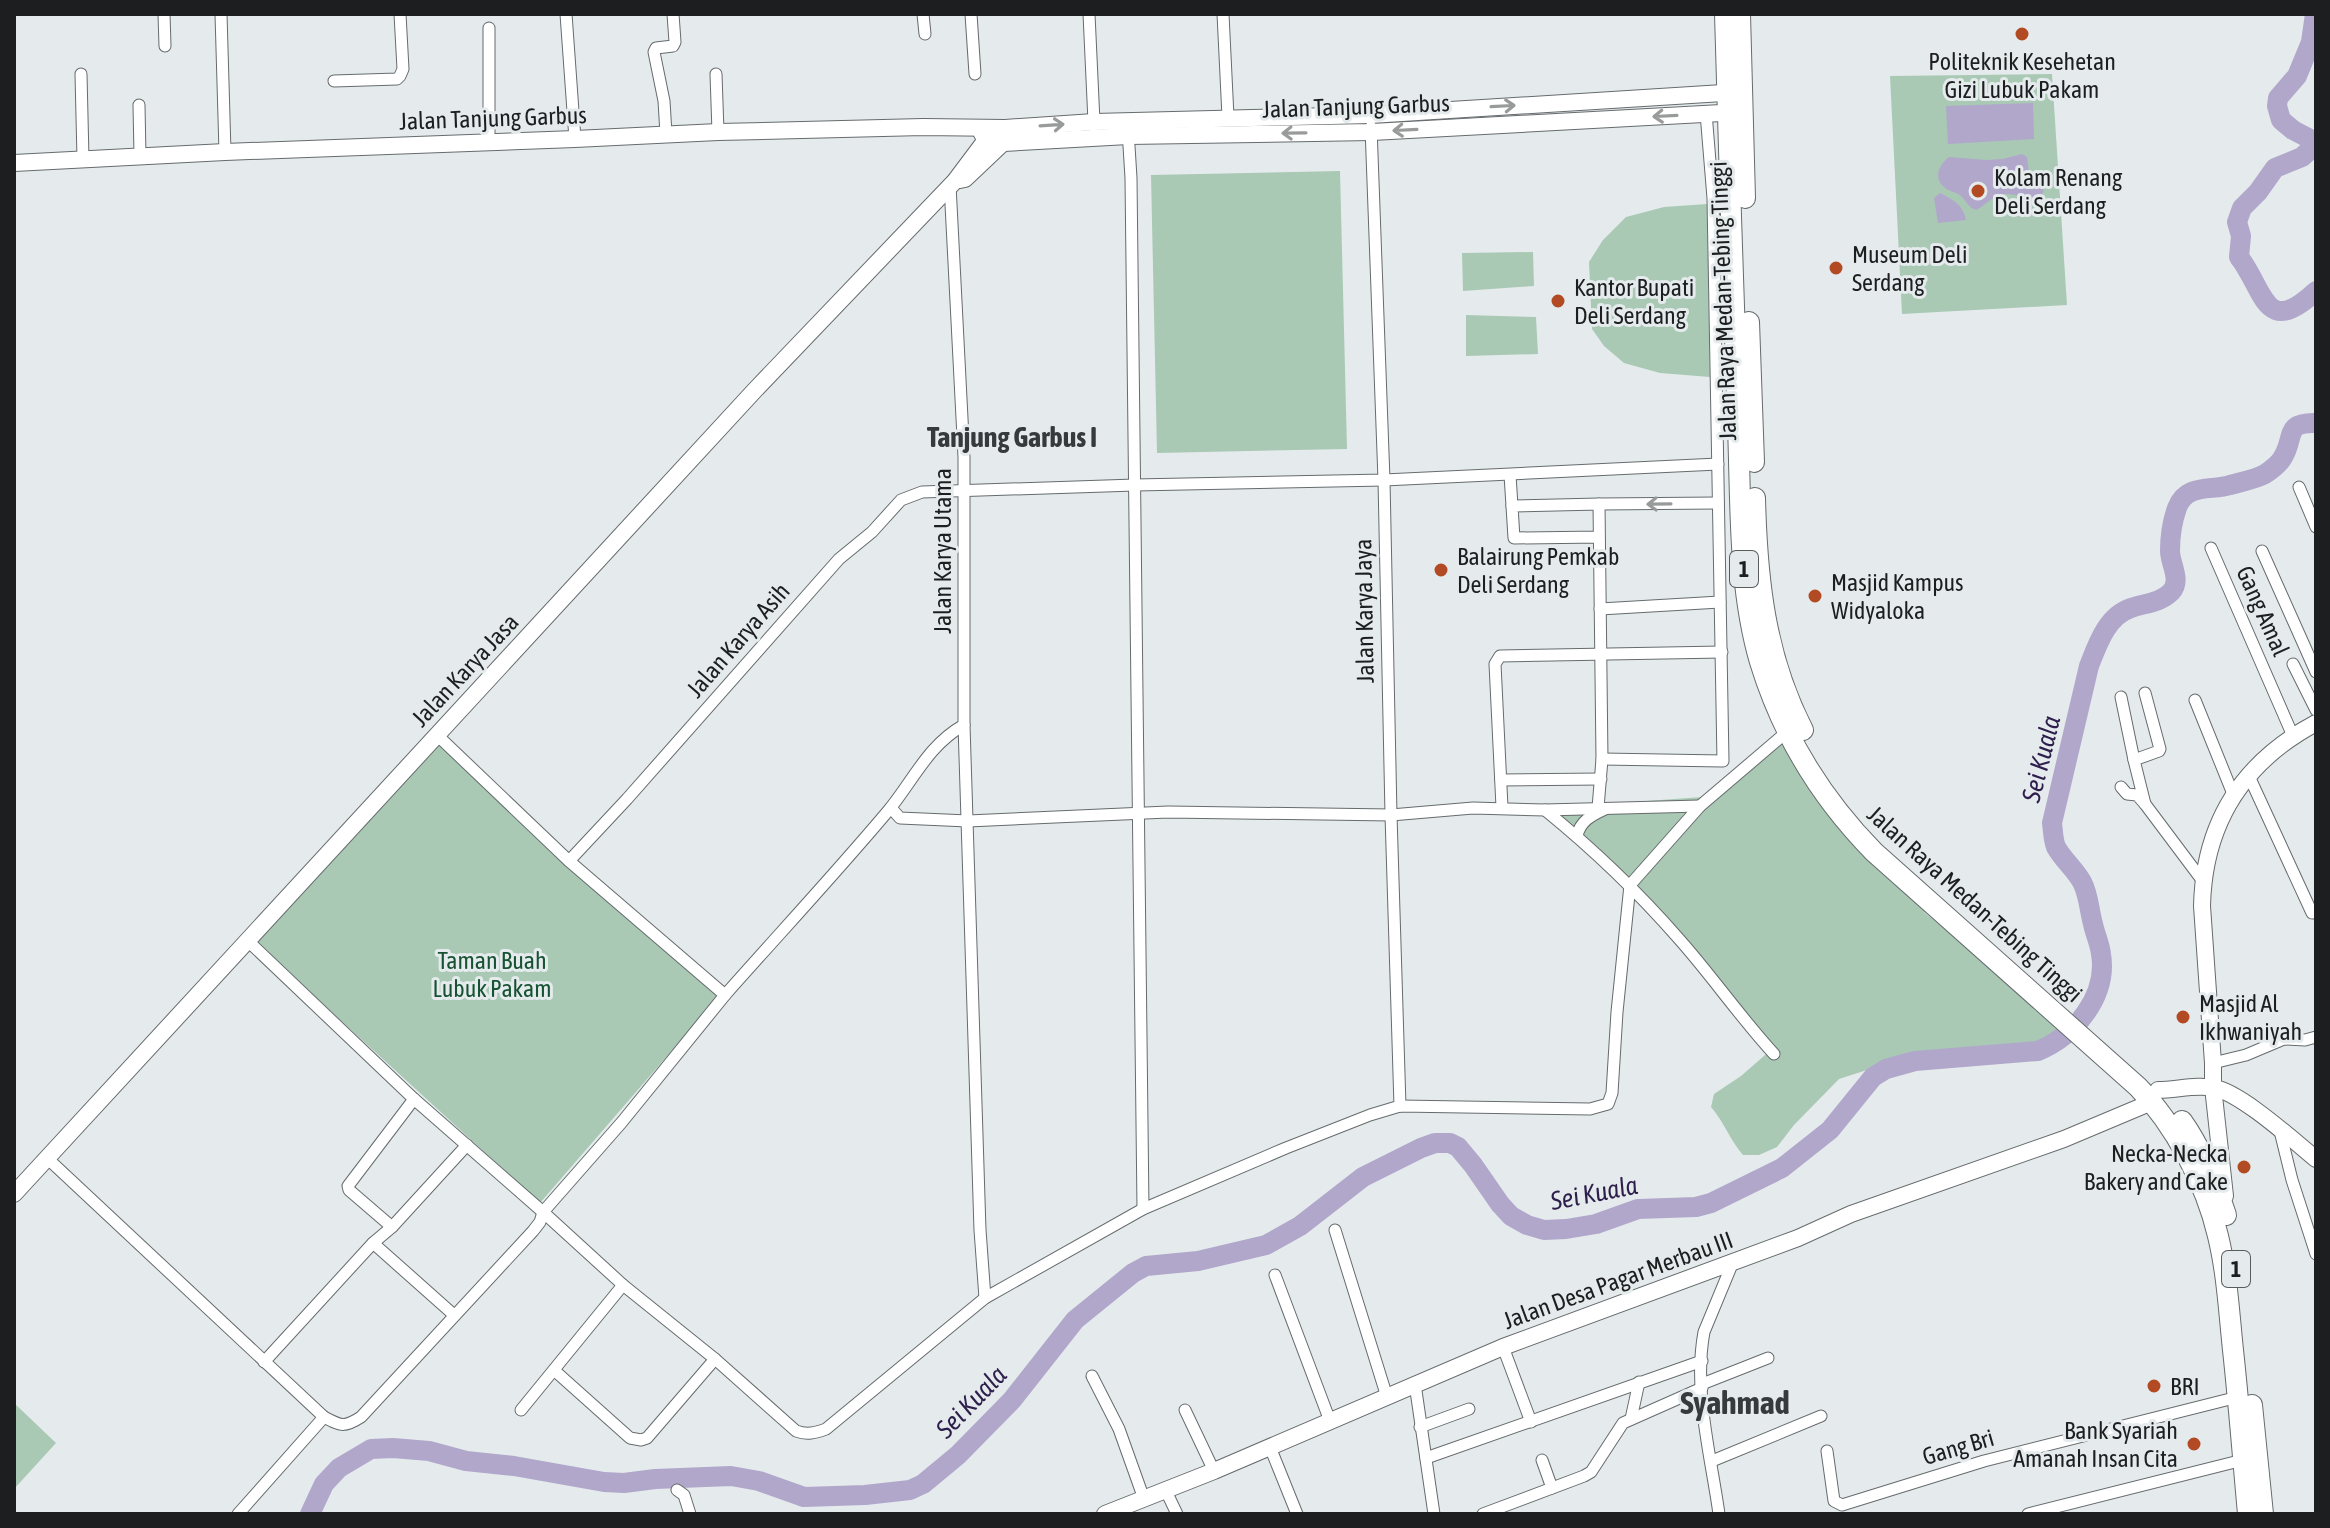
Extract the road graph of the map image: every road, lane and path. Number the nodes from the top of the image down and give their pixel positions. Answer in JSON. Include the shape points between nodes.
{"nodes":[{"id":1,"x":164,"y":14,"type":"edge"},
{"id":2,"x":221,"y":14,"type":"edge"},
{"id":3,"x":400,"y":14,"type":"edge"},
{"id":4,"x":566,"y":14,"type":"edge"},
{"id":5,"x":673,"y":14,"type":"edge"},
{"id":6,"x":923,"y":14,"type":"edge"},
{"id":7,"x":971,"y":14,"type":"edge"},
{"id":8,"x":1089,"y":14,"type":"edge"},
{"id":9,"x":1223,"y":14,"type":"edge"},
{"id":10,"x":1725,"y":14,"type":"edge"},
{"id":11,"x":1740,"y":14,"type":"edge"},
{"id":12,"x":489,"y":28,"type":"dead end"},
{"id":13,"x":925,"y":34,"type":"dead end"},
{"id":14,"x":165,"y":46,"type":"dead end"},
{"id":15,"x":81,"y":74,"type":"dead end"},
{"id":16,"x":716,"y":74,"type":"dead end"},
{"id":17,"x":975,"y":74,"type":"dead end"},
{"id":18,"x":334,"y":81,"type":"dead end"},
{"id":19,"x":1735,"y":102,"type":"junction"},
{"id":20,"x":139,"y":105,"type":"dead end"},
{"id":21,"x":1706,"y":113,"type":"junction"},
{"id":22,"x":1370,"y":115,"type":"junction"},
{"id":23,"x":1228,"y":117,"type":"junction"},
{"id":24,"x":1094,"y":122,"type":"junction"},
{"id":25,"x":1128,"y":129,"type":"junction"},
{"id":26,"x":718,"y":132,"type":"junction"},
{"id":27,"x":1372,"y":132,"type":"junction"},
{"id":28,"x":666,"y":134,"type":"junction"},
{"id":29,"x":992,"y":134,"type":"junction"},
{"id":30,"x":575,"y":139,"type":"junction"},
{"id":31,"x":489,"y":142,"type":"junction"},
{"id":32,"x":225,"y":152,"type":"junction"},
{"id":33,"x":140,"y":156,"type":"junction"},
{"id":34,"x":83,"y":159,"type":"junction"},
{"id":35,"x":14,"y":163,"type":"edge"},
{"id":36,"x":952,"y":183,"type":"junction"},
{"id":37,"x":1718,"y":464,"type":"junction"},
{"id":38,"x":1510,"y":475,"type":"junction"},
{"id":39,"x":1384,"y":480,"type":"junction"},
{"id":40,"x":1135,"y":485,"type":"junction"},
{"id":41,"x":2299,"y":487,"type":"dead end"},
{"id":42,"x":964,"y":492,"type":"junction"},
{"id":43,"x":1718,"y":503,"type":"junction"},
{"id":44,"x":1599,"y":504,"type":"junction"},
{"id":45,"x":1512,"y":506,"type":"junction"},
{"id":46,"x":2316,"y":527,"type":"edge"},
{"id":47,"x":1599,"y":537,"type":"junction"},
{"id":48,"x":2211,"y":548,"type":"dead end"},
{"id":49,"x":2262,"y":551,"type":"dead end"},
{"id":50,"x":1720,"y":602,"type":"junction"},
{"id":51,"x":1600,"y":609,"type":"junction"},
{"id":52,"x":1722,"y":652,"type":"junction"},
{"id":53,"x":1601,"y":653,"type":"junction"},
{"id":54,"x":2293,"y":664,"type":"dead end"},
{"id":55,"x":2316,"y":672,"type":"edge"},
{"id":56,"x":2145,"y":693,"type":"dead end"},
{"id":57,"x":2121,"y":697,"type":"dead end"},
{"id":58,"x":2195,"y":700,"type":"dead end"},
{"id":59,"x":2316,"y":710,"type":"edge"},
{"id":60,"x":2316,"y":723,"type":"edge"},
{"id":61,"x":964,"y":725,"type":"junction"},
{"id":62,"x":1788,"y":731,"type":"junction"},
{"id":63,"x":437,"y":735,"type":"junction"},
{"id":64,"x":2293,"y":736,"type":"junction"},
{"id":65,"x":1602,"y":759,"type":"junction"},
{"id":66,"x":2134,"y":760,"type":"junction"},
{"id":67,"x":1723,"y":761,"type":"junction"},
{"id":68,"x":2248,"y":774,"type":"junction"},
{"id":69,"x":1601,"y":779,"type":"junction"},
{"id":70,"x":1501,"y":780,"type":"junction"},
{"id":71,"x":1729,"y":780,"type":"junction"},
{"id":72,"x":2121,"y":787,"type":"dead end"},
{"id":73,"x":2233,"y":794,"type":"junction"},
{"id":74,"x":2145,"y":804,"type":"junction"},
{"id":75,"x":1700,"y":806,"type":"junction"},
{"id":76,"x":1502,"y":807,"type":"junction"},
{"id":77,"x":891,"y":808,"type":"junction"},
{"id":78,"x":1604,"y":808,"type":"junction"},
{"id":79,"x":1545,"y":810,"type":"junction"},
{"id":80,"x":1139,"y":813,"type":"junction"},
{"id":81,"x":1391,"y":815,"type":"junction"},
{"id":82,"x":968,"y":821,"type":"junction"},
{"id":83,"x":1577,"y":836,"type":"junction"},
{"id":84,"x":569,"y":861,"type":"junction"},
{"id":85,"x":2202,"y":880,"type":"junction"},
{"id":86,"x":1630,"y":885,"type":"junction"},
{"id":87,"x":2312,"y":913,"type":"dead end"},
{"id":88,"x":248,"y":941,"type":"junction"},
{"id":89,"x":725,"y":995,"type":"junction"},
{"id":90,"x":2056,"y":1005,"type":"junction"},
{"id":91,"x":2316,"y":1037,"type":"edge"},
{"id":92,"x":1774,"y":1054,"type":"dead end"},
{"id":93,"x":2213,"y":1063,"type":"junction"},
{"id":94,"x":2213,"y":1087,"type":"junction"},
{"id":95,"x":2155,"y":1096,"type":"junction"},
{"id":96,"x":414,"y":1099,"type":"junction"},
{"id":97,"x":1400,"y":1106,"type":"junction"},
{"id":98,"x":2280,"y":1130,"type":"junction"},
{"id":99,"x":467,"y":1145,"type":"junction"},
{"id":100,"x":47,"y":1158,"type":"junction"},
{"id":101,"x":2316,"y":1159,"type":"edge"},
{"id":102,"x":14,"y":1194,"type":"edge"},
{"id":103,"x":1143,"y":1209,"type":"junction"},
{"id":104,"x":543,"y":1212,"type":"junction"},
{"id":105,"x":2227,"y":1217,"type":"junction"},
{"id":106,"x":392,"y":1227,"type":"junction"},
{"id":107,"x":1335,"y":1230,"type":"dead end"},
{"id":108,"x":373,"y":1243,"type":"junction"},
{"id":109,"x":2316,"y":1254,"type":"edge"},
{"id":110,"x":1731,"y":1264,"type":"junction"},
{"id":111,"x":1275,"y":1275,"type":"dead end"},
{"id":112,"x":623,"y":1285,"type":"junction"},
{"id":113,"x":985,"y":1298,"type":"junction"},
{"id":114,"x":454,"y":1315,"type":"junction"},
{"id":115,"x":1503,"y":1347,"type":"junction"},
{"id":116,"x":1768,"y":1358,"type":"dead end"},
{"id":117,"x":715,"y":1359,"type":"junction"},
{"id":118,"x":1702,"y":1361,"type":"junction"},
{"id":119,"x":264,"y":1362,"type":"junction"},
{"id":120,"x":555,"y":1371,"type":"junction"},
{"id":121,"x":1092,"y":1376,"type":"dead end"},
{"id":122,"x":1647,"y":1380,"type":"junction"},
{"id":123,"x":1415,"y":1384,"type":"junction"},
{"id":124,"x":1702,"y":1386,"type":"junction"},
{"id":125,"x":1387,"y":1397,"type":"junction"},
{"id":126,"x":2238,"y":1397,"type":"junction"},
{"id":127,"x":1469,"y":1409,"type":"dead end"},
{"id":128,"x":521,"y":1410,"type":"dead end"},
{"id":129,"x":1185,"y":1410,"type":"dead end"},
{"id":130,"x":1821,"y":1416,"type":"dead end"},
{"id":131,"x":324,"y":1417,"type":"junction"},
{"id":132,"x":1631,"y":1419,"type":"junction"},
{"id":133,"x":1330,"y":1421,"type":"junction"},
{"id":134,"x":1531,"y":1422,"type":"junction"},
{"id":135,"x":1420,"y":1427,"type":"junction"},
{"id":136,"x":1270,"y":1447,"type":"junction"},
{"id":137,"x":1827,"y":1451,"type":"dead end"},
{"id":138,"x":1426,"y":1458,"type":"junction"},
{"id":139,"x":1542,"y":1460,"type":"dead end"},
{"id":140,"x":2243,"y":1460,"type":"junction"},
{"id":141,"x":1712,"y":1461,"type":"junction"},
{"id":142,"x":1214,"y":1471,"type":"junction"},
{"id":143,"x":1552,"y":1488,"type":"junction"},
{"id":144,"x":677,"y":1490,"type":"dead end"},
{"id":145,"x":1166,"y":1491,"type":"junction"},
{"id":146,"x":1144,"y":1499,"type":"junction"},
{"id":147,"x":238,"y":1514,"type":"edge"},
{"id":148,"x":690,"y":1514,"type":"edge"},
{"id":149,"x":1105,"y":1514,"type":"edge"},
{"id":150,"x":1177,"y":1514,"type":"edge"},
{"id":151,"x":1297,"y":1514,"type":"edge"},
{"id":152,"x":1434,"y":1514,"type":"edge"},
{"id":153,"x":1483,"y":1514,"type":"edge"},
{"id":154,"x":1719,"y":1514,"type":"edge"},
{"id":155,"x":2028,"y":1514,"type":"edge"},
{"id":156,"x":2248,"y":1514,"type":"edge"},
{"id":157,"x":2263,"y":1514,"type":"edge"}],
"edges":[{"from":1,"to":14,"type":"street"},
{"from":2,"to":32,"type":"street"},
{"from":3,"to":18,"type":"street","via":[[400,76]]},
{"from":4,"to":30,"type":"street"},
{"from":5,"to":28,"type":"street","via":[[675,42],[654,52]]},
{"from":6,"to":13,"type":"street"},
{"from":7,"to":17,"type":"street"},
{"from":8,"to":24,"type":"street"},
{"from":9,"to":23,"type":"street"},
{"from":10,"to":19,"type":"highway","name":"Jalan Raya Medan-Tebing Tinggi","number":"1"},
{"from":11,"to":19,"type":"highway","name":"Jalan Raya Medan-Tebing Tinggi","number":"1"},
{"from":12,"to":31,"type":"street"},
{"from":15,"to":34,"type":"street"},
{"from":16,"to":26,"type":"street"},
{"from":19,"to":21,"type":"street","name":"Jalan Tanjung Garbus"},
{"from":22,"to":19,"type":"street","name":"Jalan Tanjung Garbus","one_way":true},
{"from":19,"to":62,"type":"highway","name":"Jalan Raya Medan-Tebing Tinggi","number":"1","via":[[1745,575],[1759,659]]},
{"from":19,"to":90,"type":"highway","name":"Jalan Raya Medan-Tebing Tinggi","number":"1","via":[[1758,558],[1766,628],[1781,679],[1814,752],[1865,825]]},
{"from":20,"to":33,"type":"street"},
{"from":21,"to":27,"type":"street","name":"Jalan Tanjung Garbus","one_way":true},
{"from":21,"to":37,"type":"street","via":[[1713,198]]},
{"from":22,"to":23,"type":"street","name":"Jalan Tanjung Garbus"},
{"from":22,"to":27,"type":"street","name":"Jalan Karya Jaya"},
{"from":23,"to":25,"type":"street","name":"Jalan Tanjung Garbus"},
{"from":24,"to":25,"type":"street","name":"Jalan Tanjung Garbus"},
{"from":29,"to":24,"type":"street","name":"Jalan Tanjung Garbus","one_way":true},
{"from":27,"to":25,"type":"street","name":"Jalan Tanjung Garbus","one_way":true},
{"from":25,"to":29,"type":"street","name":"Jalan Tanjung Garbus"},
{"from":25,"to":40,"type":"street"},
{"from":26,"to":28,"type":"street","name":"Jalan Tanjung Garbus"},
{"from":26,"to":29,"type":"street","name":"Jalan Tanjung Garbus","via":[[923,127]]},
{"from":27,"to":39,"type":"street","name":"Jalan Karya Jaya"},
{"from":28,"to":30,"type":"street","name":"Jalan Tanjung Garbus"},
{"from":29,"to":36,"type":"street","name":"Jalan Karya Jasa"},
{"from":30,"to":31,"type":"street","name":"Jalan Tanjung Garbus"},
{"from":31,"to":32,"type":"street","name":"Jalan Tanjung Garbus"},
{"from":32,"to":33,"type":"street","name":"Jalan Tanjung Garbus"},
{"from":33,"to":34,"type":"street","name":"Jalan Tanjung Garbus"},
{"from":34,"to":35,"type":"street","name":"Jalan Tanjung Garbus"},
{"from":36,"to":42,"type":"street","name":"Jalan Karya Utama"},
{"from":36,"to":63,"type":"street","name":"Jalan Karya Jasa"},
{"from":37,"to":38,"type":"street","name":"Jalan Karya Asih"},
{"from":37,"to":43,"type":"street"},
{"from":38,"to":39,"type":"street","name":"Jalan Karya Asih"},
{"from":38,"to":45,"type":"street"},
{"from":39,"to":40,"type":"street","name":"Jalan Karya Asih"},
{"from":39,"to":81,"type":"street","name":"Jalan Karya Jaya"},
{"from":40,"to":42,"type":"street","name":"Jalan Karya Asih"},
{"from":40,"to":80,"type":"street"},
{"from":41,"to":46,"type":"street"},
{"from":42,"to":61,"type":"street","name":"Jalan Karya Utama"},
{"from":42,"to":84,"type":"street","name":"Jalan Karya Asih","via":[[922,492],[901,500],[839,559]]},
{"from":43,"to":44,"type":"street","one_way":true},
{"from":43,"to":50,"type":"street"},
{"from":44,"to":45,"type":"street"},
{"from":44,"to":47,"type":"street"},
{"from":45,"to":47,"type":"street","via":[[1514,538]]},
{"from":47,"to":51,"type":"street"},
{"from":48,"to":64,"type":"street","name":"Gang Amal"},
{"from":49,"to":55,"type":"street"},
{"from":50,"to":51,"type":"street"},
{"from":50,"to":52,"type":"street"},
{"from":51,"to":53,"type":"street"},
{"from":52,"to":53,"type":"street"},
{"from":52,"to":67,"type":"street"},
{"from":53,"to":65,"type":"street"},
{"from":53,"to":70,"type":"street","via":[[1496,659]]},
{"from":54,"to":59,"type":"street"},
{"from":56,"to":66,"type":"street","via":[[2160,749]]},
{"from":57,"to":66,"type":"street"},
{"from":58,"to":73,"type":"street"},
{"from":60,"to":64,"type":"street"},
{"from":61,"to":77,"type":"street","via":[[947,734]]},
{"from":61,"to":82,"type":"street","name":"Jalan Karya Utama"},
{"from":62,"to":71,"type":"street"},
{"from":62,"to":90,"type":"highway","name":"Jalan Raya Medan-Tebing Tinggi","number":"1","via":[[1828,799],[1874,852]]},
{"from":63,"to":84,"type":"street"},
{"from":63,"to":88,"type":"street","name":"Jalan Karya Jasa"},
{"from":64,"to":68,"type":"street"},
{"from":65,"to":67,"type":"street"},
{"from":65,"to":69,"type":"street"},
{"from":66,"to":74,"type":"street"},
{"from":67,"to":71,"type":"street"},
{"from":68,"to":73,"type":"street"},
{"from":68,"to":87,"type":"street"},
{"from":69,"to":70,"type":"street"},
{"from":69,"to":78,"type":"street"},
{"from":70,"to":76,"type":"street"},
{"from":71,"to":75,"type":"street"},
{"from":72,"to":74,"type":"street"},
{"from":73,"to":85,"type":"street"},
{"from":74,"to":85,"type":"street"},
{"from":75,"to":78,"type":"street"},
{"from":75,"to":86,"type":"street"},
{"from":76,"to":79,"type":"street"},
{"from":76,"to":81,"type":"street"},
{"from":77,"to":82,"type":"street","via":[[900,818]]},
{"from":77,"to":89,"type":"street"},
{"from":78,"to":79,"type":"street"},
{"from":78,"to":83,"type":"street","via":[[1585,820]]},
{"from":79,"to":83,"type":"street"},
{"from":80,"to":81,"type":"street"},
{"from":80,"to":82,"type":"street"},
{"from":80,"to":103,"type":"street"},
{"from":81,"to":97,"type":"street","name":"Jalan Karya Jaya"},
{"from":82,"to":113,"type":"street","name":"Jalan Karya Utama"},
{"from":83,"to":86,"type":"street"},
{"from":84,"to":89,"type":"street"},
{"from":85,"to":93,"type":"street"},
{"from":86,"to":92,"type":"street"},
{"from":86,"to":97,"type":"street","via":[[1608,1104],[1590,1109]]},
{"from":88,"to":96,"type":"street"},
{"from":88,"to":100,"type":"street","name":"Jalan Karya Jasa"},
{"from":89,"to":104,"type":"street"},
{"from":90,"to":95,"type":"highway","name":"Jalan Raya Medan-Tebing Tinggi","number":"1"},
{"from":91,"to":93,"type":"street","via":[[2284,1039]]},
{"from":93,"to":94,"type":"street"},
{"from":94,"to":95,"type":"street","name":"Jalan Desa Pagar Merbau III"},
{"from":94,"to":98,"type":"street"},
{"from":94,"to":105,"type":"street"},
{"from":95,"to":105,"type":"highway","name":"Jalan Raya Medan-Tebing Tinggi","number":"1","via":[[2190,1132]]},
{"from":95,"to":110,"type":"street","name":"Jalan Desa Pagar Merbau III","via":[[2057,1142],[1851,1214]]},
{"from":95,"to":126,"type":"highway","name":"Jalan Raya Medan-Tebing Tinggi","number":"1","via":[[2200,1184],[2219,1236]]},
{"from":96,"to":99,"type":"street"},
{"from":96,"to":106,"type":"street","via":[[348,1186]]},
{"from":97,"to":103,"type":"street"},
{"from":98,"to":101,"type":"street"},
{"from":98,"to":109,"type":"street"},
{"from":99,"to":104,"type":"street"},
{"from":99,"to":106,"type":"street"},
{"from":100,"to":102,"type":"street","name":"Jalan Karya Jasa"},
{"from":100,"to":119,"type":"street"},
{"from":103,"to":113,"type":"street"},
{"from":104,"to":112,"type":"street"},
{"from":104,"to":114,"type":"street","via":[[533,1231]]},
{"from":105,"to":157,"type":"highway","name":"Jalan Raya Medan-Tebing Tinggi","number":"1","via":[[2240,1291]]},
{"from":106,"to":108,"type":"street"},
{"from":107,"to":125,"type":"street"},
{"from":108,"to":114,"type":"street"},
{"from":108,"to":119,"type":"street"},
{"from":110,"to":115,"type":"street","name":"Jalan Desa Pagar Merbau III"},
{"from":110,"to":118,"type":"street","via":[[1704,1332]]},
{"from":111,"to":133,"type":"street"},
{"from":112,"to":117,"type":"street"},
{"from":112,"to":120,"type":"street"},
{"from":113,"to":117,"type":"street","via":[[816,1433],[796,1431]]},
{"from":114,"to":131,"type":"street","via":[[361,1417],[340,1425]]},
{"from":115,"to":123,"type":"street","name":"Jalan Desa Pagar Merbau III"},
{"from":115,"to":134,"type":"street"},
{"from":116,"to":124,"type":"street"},
{"from":117,"to":120,"type":"street","via":[[641,1440],[630,1438]]},
{"from":118,"to":122,"type":"street"},
{"from":118,"to":124,"type":"street"},
{"from":119,"to":131,"type":"street"},
{"from":120,"to":128,"type":"street"},
{"from":121,"to":146,"type":"street","via":[[1119,1429]]},
{"from":122,"to":132,"type":"street"},
{"from":122,"to":134,"type":"street"},
{"from":123,"to":125,"type":"street","name":"Jalan Desa Pagar Merbau III"},
{"from":123,"to":135,"type":"street"},
{"from":124,"to":132,"type":"street"},
{"from":124,"to":141,"type":"street"},
{"from":125,"to":133,"type":"street","name":"Jalan Desa Pagar Merbau III"},
{"from":126,"to":137,"type":"street","name":"Gang Bri","via":[[1988,1460],[1842,1505],[1834,1501]]},
{"from":126,"to":140,"type":"highway","name":"Jalan Raya Medan-Tebing Tinggi","number":"1"},
{"from":127,"to":135,"type":"street"},
{"from":129,"to":142,"type":"street"},
{"from":130,"to":141,"type":"street"},
{"from":131,"to":147,"type":"street"},
{"from":132,"to":143,"type":"street","via":[[1591,1472]]},
{"from":133,"to":136,"type":"street","name":"Jalan Desa Pagar Merbau III"},
{"from":134,"to":138,"type":"street"},
{"from":135,"to":138,"type":"street"},
{"from":136,"to":142,"type":"street","name":"Jalan Desa Pagar Merbau III"},
{"from":136,"to":151,"type":"street"},
{"from":138,"to":152,"type":"street"},
{"from":139,"to":143,"type":"street"},
{"from":140,"to":155,"type":"street"},
{"from":140,"to":156,"type":"highway","name":"Jalan Raya Medan-Tebing Tinggi","number":"1"},
{"from":141,"to":154,"type":"street"},
{"from":142,"to":145,"type":"street","name":"Jalan Desa Pagar Merbau III"},
{"from":143,"to":153,"type":"street"},
{"from":144,"to":148,"type":"street"},
{"from":145,"to":146,"type":"street","name":"Jalan Desa Pagar Merbau III"},
{"from":145,"to":150,"type":"street"},
{"from":146,"to":149,"type":"street","name":"Jalan Desa Pagar Merbau III"}]}
